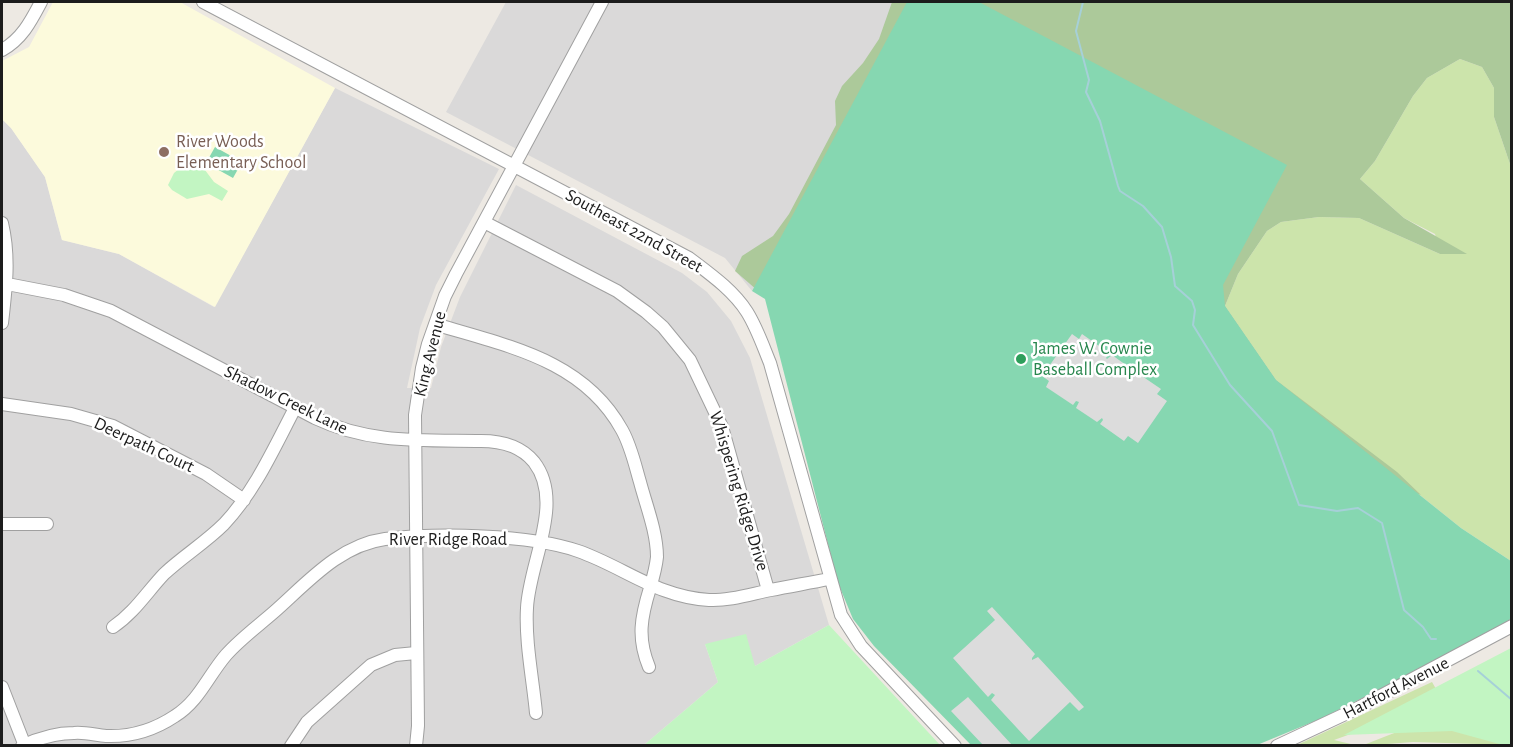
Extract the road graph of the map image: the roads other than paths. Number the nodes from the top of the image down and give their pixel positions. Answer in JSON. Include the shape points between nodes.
{"nodes":[{"id":1,"x":41,"y":2,"type":"edge"},
{"id":2,"x":203,"y":2,"type":"edge"},
{"id":3,"x":602,"y":2,"type":"edge"},
{"id":4,"x":2,"y":50,"type":"edge"},
{"id":5,"x":514,"y":165,"type":"junction"},
{"id":6,"x":484,"y":222,"type":"junction"},
{"id":7,"x":2,"y":223,"type":"edge"},
{"id":8,"x":4,"y":283,"type":"edge"},
{"id":9,"x":2,"y":323,"type":"edge"},
{"id":10,"x":435,"y":324,"type":"junction"},
{"id":11,"x":2,"y":404,"type":"edge"},
{"id":12,"x":295,"y":408,"type":"junction"},
{"id":13,"x":414,"y":440,"type":"junction"},
{"id":14,"x":244,"y":500,"type":"junction"},
{"id":15,"x":2,"y":524,"type":"edge"},
{"id":16,"x":47,"y":524,"type":"dead end"},
{"id":17,"x":417,"y":537,"type":"junction"},
{"id":18,"x":540,"y":543,"type":"junction"},
{"id":19,"x":829,"y":579,"type":"junction"},
{"id":20,"x":650,"y":585,"type":"junction"},
{"id":21,"x":768,"y":590,"type":"junction"},
{"id":22,"x":1512,"y":626,"type":"edge"},
{"id":23,"x":113,"y":627,"type":"dead end"},
{"id":24,"x":416,"y":654,"type":"junction"},
{"id":25,"x":649,"y":667,"type":"dead end"},
{"id":26,"x":2,"y":687,"type":"edge"},
{"id":27,"x":536,"y":713,"type":"dead end"},
{"id":28,"x":24,"y":745,"type":"edge"},
{"id":29,"x":291,"y":746,"type":"edge"},
{"id":30,"x":416,"y":746,"type":"edge"},
{"id":31,"x":956,"y":746,"type":"edge"},
{"id":32,"x":1277,"y":746,"type":"edge"}],
"edges":[{"from":1,"to":4,"type":"street","via":[[26,29]]},
{"from":2,"to":5,"type":"street","name":"Southeast 22nd Street"},
{"from":3,"to":5,"type":"street","name":"King Avenue"},
{"from":5,"to":6,"type":"street","name":"King Avenue"},
{"from":5,"to":19,"type":"street","name":"Southeast 22nd Street","via":[[690,258],[718,279],[746,310],[770,363]]},
{"from":6,"to":10,"type":"street","name":"King Avenue","via":[[445,296]]},
{"from":6,"to":21,"type":"street","name":"Whispering Ridge Drive","via":[[617,291],[655,320],[690,360],[722,427]]},
{"from":7,"to":8,"type":"street","via":[[8,256]]},
{"from":8,"to":9,"type":"street"},
{"from":8,"to":12,"type":"street","name":"Shadow Creek Lane","via":[[64,295],[111,311]]},
{"from":10,"to":13,"type":"street","name":"King Avenue","via":[[419,384]]},
{"from":10,"to":20,"type":"street","via":[[566,370],[586,384],[607,407],[623,431],[649,514],[657,557]]},
{"from":11,"to":14,"type":"street","name":"Deerpath Court","via":[[71,414],[113,426],[206,474]]},
{"from":12,"to":13,"type":"street","name":"Shadow Creek Lane","via":[[348,432]]},
{"from":12,"to":14,"type":"street"},
{"from":13,"to":17,"type":"street","name":"King Avenue"},
{"from":13,"to":18,"type":"street","name":"Shadow Creek Lane","via":[[493,441],[528,456],[540,470],[546,489]]},
{"from":14,"to":23,"type":"street","via":[[222,526],[174,565]]},
{"from":15,"to":16,"type":"street"},
{"from":17,"to":18,"type":"street","name":"River Ridge Road"},
{"from":17,"to":24,"type":"street","name":"King Avenue"},
{"from":17,"to":28,"type":"street","name":"River Ridge Road","via":[[369,542],[340,555],[236,645],[198,696],[163,724],[106,736],[63,733]]},
{"from":18,"to":20,"type":"street","name":"River Ridge Road","via":[[579,551]]},
{"from":18,"to":27,"type":"street","name":"Shadow Creek Lane","via":[[527,607]]},
{"from":19,"to":21,"type":"street","name":"River Ridge Road"},
{"from":19,"to":31,"type":"street","name":"Southeast 22nd Street","via":[[841,615],[861,646]]},
{"from":20,"to":21,"type":"street","name":"River Ridge Road","via":[[689,598],[711,600]]},
{"from":20,"to":25,"type":"street","via":[[642,629],[642,649]]},
{"from":22,"to":32,"type":"street","name":"Hartford Avenue"},
{"from":24,"to":29,"type":"street","via":[[395,655],[371,665],[307,722]]},
{"from":24,"to":30,"type":"street","name":"King Avenue"},
{"from":26,"to":28,"type":"street"}]}
